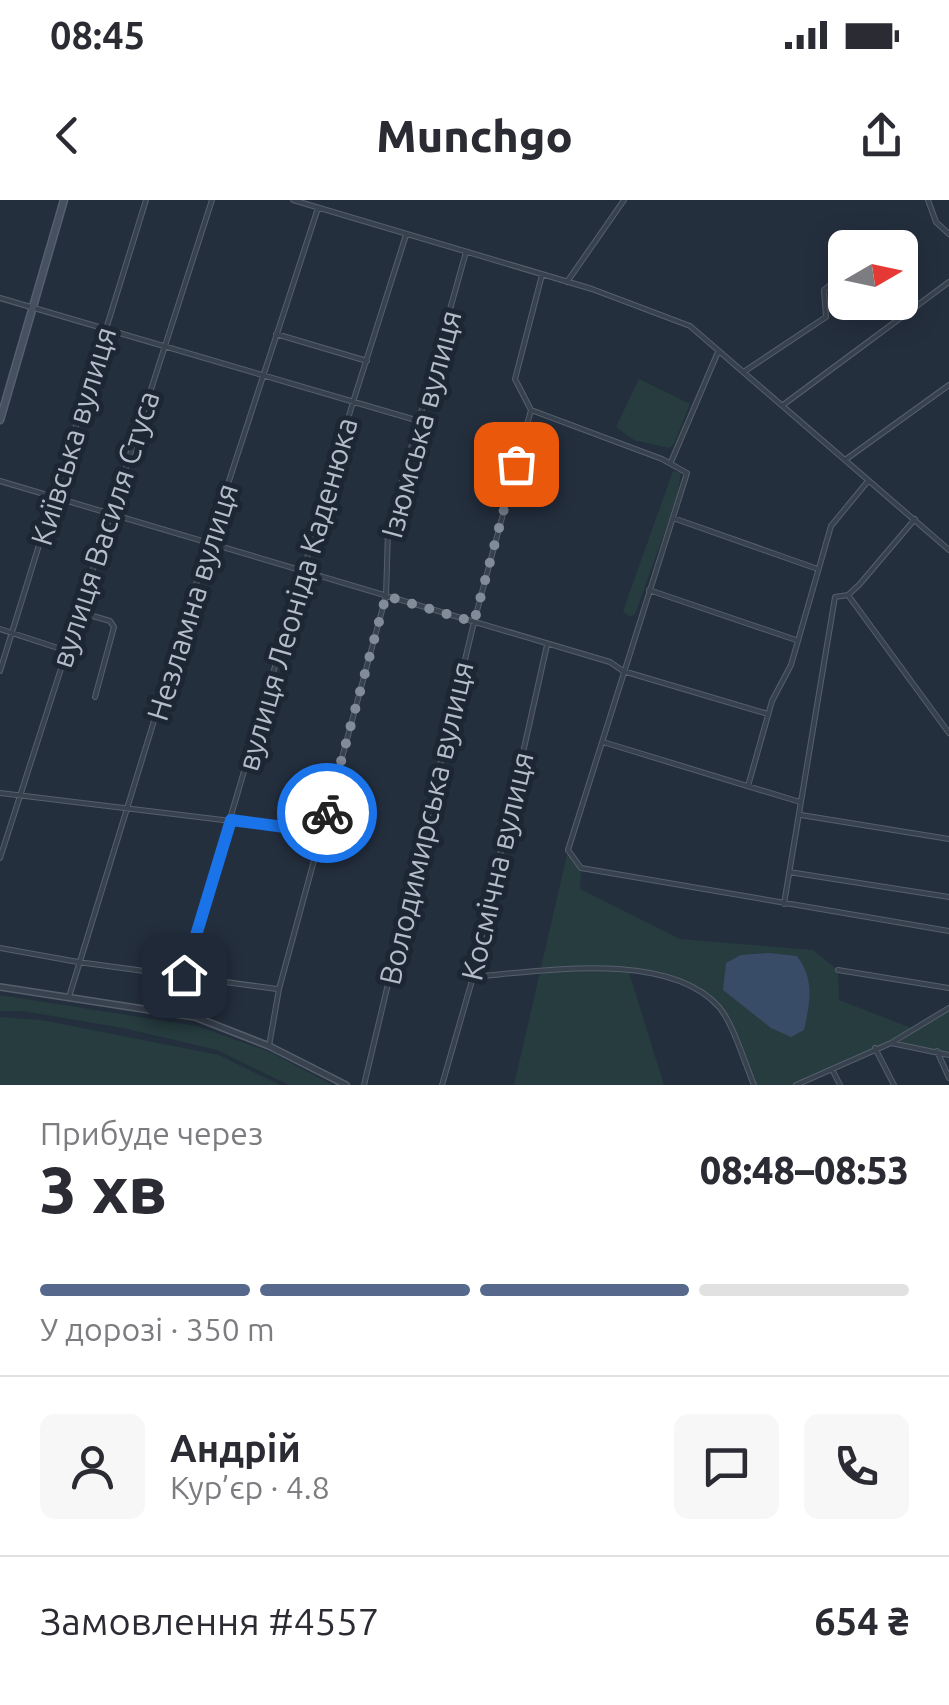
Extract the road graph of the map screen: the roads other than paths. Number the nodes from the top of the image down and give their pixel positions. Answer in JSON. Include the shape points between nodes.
{"nodes":[{"id":1,"x":64,"y":200,"type":"edge"},
{"id":2,"x":146,"y":200,"type":"edge"},
{"id":3,"x":212,"y":200,"type":"edge"},
{"id":4,"x":293,"y":200,"type":"edge"},
{"id":5,"x":624,"y":200,"type":"edge"},
{"id":6,"x":928,"y":200,"type":"edge"},
{"id":7,"x":318,"y":208,"type":"junction"},
{"id":8,"x":949,"y":234,"type":"edge"},
{"id":9,"x":406,"y":235,"type":"junction"},
{"id":10,"x":466,"y":252,"type":"junction"},
{"id":11,"x":542,"y":275,"type":"junction"},
{"id":12,"x":949,"y":282,"type":"edge"},
{"id":13,"x":566,"y":283,"type":"junction"},
{"id":14,"x":828,"y":287,"type":"edge"},
{"id":15,"x":0,"y":298,"type":"edge"},
{"id":16,"x":33,"y":308,"type":"junction"},
{"id":17,"x":106,"y":328,"type":"junction"},
{"id":18,"x":276,"y":334,"type":"junction"},
{"id":19,"x":164,"y":347,"type":"junction"},
{"id":20,"x":719,"y":350,"type":"junction"},
{"id":21,"x":367,"y":361,"type":"junction"},
{"id":22,"x":746,"y":372,"type":"junction"},
{"id":23,"x":263,"y":376,"type":"junction"},
{"id":24,"x":949,"y":385,"type":"edge"},
{"id":25,"x":353,"y":402,"type":"junction"},
{"id":26,"x":783,"y":405,"type":"junction"},
{"id":27,"x":531,"y":410,"type":"junction"},
{"id":28,"x":0,"y":420,"type":"edge"},
{"id":29,"x":419,"y":421,"type":"junction"},
{"id":30,"x":845,"y":460,"type":"junction"},
{"id":31,"x":670,"y":462,"type":"junction"},
{"id":32,"x":0,"y":480,"type":"edge"},
{"id":33,"x":868,"y":480,"type":"junction"},
{"id":34,"x":54,"y":498,"type":"junction"},
{"id":35,"x":110,"y":516,"type":"junction"},
{"id":36,"x":673,"y":518,"type":"junction"},
{"id":37,"x":915,"y":520,"type":"junction"},
{"id":38,"x":209,"y":542,"type":"junction"},
{"id":39,"x":949,"y":550,"type":"edge"},
{"id":40,"x":816,"y":568,"type":"junction"},
{"id":41,"x":303,"y":570,"type":"junction"},
{"id":42,"x":649,"y":590,"type":"junction"},
{"id":43,"x":848,"y":594,"type":"junction"},
{"id":44,"x":386,"y":596,"type":"junction"},
{"id":45,"x":79,"y":612,"type":"junction"},
{"id":46,"x":474,"y":622,"type":"junction"},
{"id":47,"x":0,"y":629,"type":"edge"},
{"id":48,"x":12,"y":633,"type":"junction"},
{"id":49,"x":798,"y":640,"type":"junction"},
{"id":50,"x":548,"y":645,"type":"junction"},
{"id":51,"x":66,"y":650,"type":"junction"},
{"id":52,"x":0,"y":671,"type":"edge"},
{"id":53,"x":623,"y":672,"type":"junction"},
{"id":54,"x":95,"y":697,"type":"dead end"},
{"id":55,"x":768,"y":714,"type":"junction"},
{"id":56,"x":949,"y":733,"type":"edge"},
{"id":57,"x":604,"y":742,"type":"junction"},
{"id":58,"x":748,"y":786,"type":"junction"},
{"id":59,"x":0,"y":793,"type":"edge"},
{"id":60,"x":19,"y":795,"type":"junction"},
{"id":61,"x":801,"y":802,"type":"junction"},
{"id":62,"x":128,"y":808,"type":"junction"},
{"id":63,"x":799,"y":815,"type":"junction"},
{"id":64,"x":231,"y":820,"type":"junction"},
{"id":65,"x":322,"y":832,"type":"junction"},
{"id":66,"x":949,"y":839,"type":"edge"},
{"id":67,"x":0,"y":858,"type":"edge"},
{"id":68,"x":789,"y":872,"type":"junction"},
{"id":69,"x":949,"y":897,"type":"edge"},
{"id":70,"x":784,"y":904,"type":"junction"},
{"id":71,"x":949,"y":931,"type":"edge"},
{"id":72,"x":0,"y":948,"type":"edge"},
{"id":73,"x":78,"y":962,"type":"junction"},
{"id":74,"x":838,"y":970,"type":"dead end"},
{"id":75,"x":184,"y":975,"type":"junction"},
{"id":76,"x":473,"y":977,"type":"junction"},
{"id":77,"x":0,"y":987,"type":"edge"},
{"id":78,"x":949,"y":988,"type":"edge"},
{"id":79,"x":279,"y":990,"type":"junction"},
{"id":80,"x":69,"y":996,"type":"junction"},
{"id":81,"x":949,"y":1008,"type":"edge"},
{"id":82,"x":172,"y":1012,"type":"junction"},
{"id":83,"x":891,"y":1043,"type":"junction"},
{"id":84,"x":270,"y":1046,"type":"junction"},
{"id":85,"x":875,"y":1048,"type":"junction"},
{"id":86,"x":937,"y":1052,"type":"junction"},
{"id":87,"x":949,"y":1055,"type":"edge"},
{"id":88,"x":832,"y":1069,"type":"junction"},
{"id":89,"x":949,"y":1078,"type":"edge"},
{"id":90,"x":346,"y":1085,"type":"edge"},
{"id":91,"x":364,"y":1085,"type":"edge"},
{"id":92,"x":442,"y":1085,"type":"edge"},
{"id":93,"x":754,"y":1085,"type":"edge"},
{"id":94,"x":796,"y":1085,"type":"edge"},
{"id":95,"x":840,"y":1085,"type":"edge"},
{"id":96,"x":894,"y":1085,"type":"edge"}],
"edges":[{"from":1,"to":16,"type":"main road"},
{"from":2,"to":17,"type":"street","name":"Київська вулиця"},
{"from":3,"to":19,"type":"street","name":"вулиця Василя Стуса"},
{"from":4,"to":7,"type":"street"},
{"from":5,"to":13,"type":"street"},
{"from":6,"to":8,"type":"street"},
{"from":7,"to":9,"type":"street"},
{"from":7,"to":18,"type":"street","name":"Незламна вулиця"},
{"from":9,"to":10,"type":"street"},
{"from":9,"to":21,"type":"street","name":"вулиця Леоніда Каденюка"},
{"from":10,"to":11,"type":"street"},
{"from":10,"to":29,"type":"street","name":"Ізюмська вулиця"},
{"from":11,"to":13,"type":"street"},
{"from":11,"to":27,"type":"street","via":[[515,379]]},
{"from":12,"to":26,"type":"street"},
{"from":13,"to":20,"type":"street","via":[[690,326]]},
{"from":14,"to":22,"type":"street","via":[[826,317]]},
{"from":15,"to":16,"type":"street"},
{"from":16,"to":17,"type":"street"},
{"from":16,"to":28,"type":"main road"},
{"from":17,"to":19,"type":"street"},
{"from":17,"to":34,"type":"street","name":"Київська вулиця"},
{"from":18,"to":21,"type":"street"},
{"from":18,"to":23,"type":"street","name":"Незламна вулиця"},
{"from":19,"to":23,"type":"street"},
{"from":19,"to":35,"type":"street","name":"вулиця Василя Стуса"},
{"from":20,"to":22,"type":"street"},
{"from":20,"to":31,"type":"street"},
{"from":21,"to":25,"type":"street","name":"вулиця Леоніда Каденюка"},
{"from":22,"to":26,"type":"street"},
{"from":23,"to":25,"type":"street"},
{"from":23,"to":38,"type":"street","name":"Незламна вулиця"},
{"from":24,"to":30,"type":"street"},
{"from":25,"to":29,"type":"street"},
{"from":25,"to":41,"type":"street","name":"вулиця Леоніда Каденюка"},
{"from":26,"to":30,"type":"street"},
{"from":27,"to":31,"type":"street"},
{"from":27,"to":46,"type":"street","name":"Володимирська вулиця"},
{"from":29,"to":44,"type":"street","name":"Ізюмська вулиця","via":[[387,537]]},
{"from":30,"to":33,"type":"street"},
{"from":31,"to":36,"type":"street","via":[[687,473]]},
{"from":32,"to":34,"type":"street"},
{"from":33,"to":37,"type":"street"},
{"from":33,"to":40,"type":"street","via":[[831,526]]},
{"from":34,"to":35,"type":"street"},
{"from":34,"to":48,"type":"street","name":"Київська вулиця"},
{"from":35,"to":38,"type":"street"},
{"from":35,"to":45,"type":"street","name":"вулиця Василя Стуса"},
{"from":36,"to":40,"type":"street"},
{"from":36,"to":42,"type":"street"},
{"from":37,"to":39,"type":"street"},
{"from":37,"to":43,"type":"street"},
{"from":38,"to":41,"type":"street"},
{"from":38,"to":62,"type":"street","name":"Незламна вулиця"},
{"from":40,"to":49,"type":"street"},
{"from":41,"to":44,"type":"street"},
{"from":41,"to":64,"type":"street","name":"вулиця Леоніда Каденюка"},
{"from":42,"to":49,"type":"street"},
{"from":42,"to":53,"type":"street"},
{"from":43,"to":56,"type":"street"},
{"from":43,"to":61,"type":"street","via":[[835,597]]},
{"from":44,"to":46,"type":"street"},
{"from":44,"to":65,"type":"street","name":"Ізюмська вулиця"},
{"from":45,"to":51,"type":"street","name":"вулиця Василя Стуса"},
{"from":45,"to":54,"type":"street","via":[[114,627]]},
{"from":46,"to":50,"type":"street"},
{"from":46,"to":91,"type":"street","name":"Володимирська вулиця"},
{"from":47,"to":48,"type":"street"},
{"from":48,"to":51,"type":"street"},
{"from":48,"to":52,"type":"street","name":"Київська вулиця"},
{"from":49,"to":55,"type":"street"},
{"from":50,"to":53,"type":"street","via":[[610,662]]},
{"from":50,"to":76,"type":"street","name":"Космічна вулиця"},
{"from":51,"to":60,"type":"street","name":"вулиця Василя Стуса"},
{"from":53,"to":55,"type":"street"},
{"from":53,"to":57,"type":"street"},
{"from":55,"to":58,"type":"street"},
{"from":57,"to":58,"type":"street"},
{"from":57,"to":70,"type":"street","via":[[568,850],[581,868]]},
{"from":58,"to":61,"type":"street"},
{"from":59,"to":60,"type":"street"},
{"from":60,"to":62,"type":"street"},
{"from":60,"to":67,"type":"street","name":"вулиця Василя Стуса"},
{"from":61,"to":63,"type":"street"},
{"from":62,"to":64,"type":"street"},
{"from":62,"to":73,"type":"street","name":"Незламна вулиця"},
{"from":63,"to":66,"type":"street"},
{"from":63,"to":68,"type":"street"},
{"from":64,"to":65,"type":"street"},
{"from":64,"to":75,"type":"street","name":"вулиця Леоніда Каденюка"},
{"from":65,"to":79,"type":"street","name":"Ізюмська вулиця"},
{"from":68,"to":69,"type":"street"},
{"from":68,"to":70,"type":"street"},
{"from":70,"to":71,"type":"street"},
{"from":72,"to":73,"type":"street"},
{"from":73,"to":75,"type":"street"},
{"from":73,"to":80,"type":"street","name":"Незламна вулиця"},
{"from":74,"to":78,"type":"street"},
{"from":75,"to":79,"type":"street"},
{"from":75,"to":82,"type":"street","name":"вулиця Леоніда Каденюка"},
{"from":76,"to":92,"type":"street","name":"Космічна вулиця"},
{"from":76,"to":93,"type":"street","via":[[617,966],[691,985],[721,1008]]},
{"from":77,"to":80,"type":"street"},
{"from":79,"to":84,"type":"street","name":"Ізюмська вулиця"},
{"from":80,"to":82,"type":"street"},
{"from":81,"to":83,"type":"street"},
{"from":82,"to":84,"type":"street"},
{"from":83,"to":85,"type":"street"},
{"from":83,"to":86,"type":"street"},
{"from":84,"to":90,"type":"street"},
{"from":85,"to":88,"type":"street"},
{"from":85,"to":96,"type":"street"},
{"from":86,"to":87,"type":"street"},
{"from":86,"to":89,"type":"street"},
{"from":88,"to":94,"type":"street"},
{"from":88,"to":95,"type":"street"}]}
